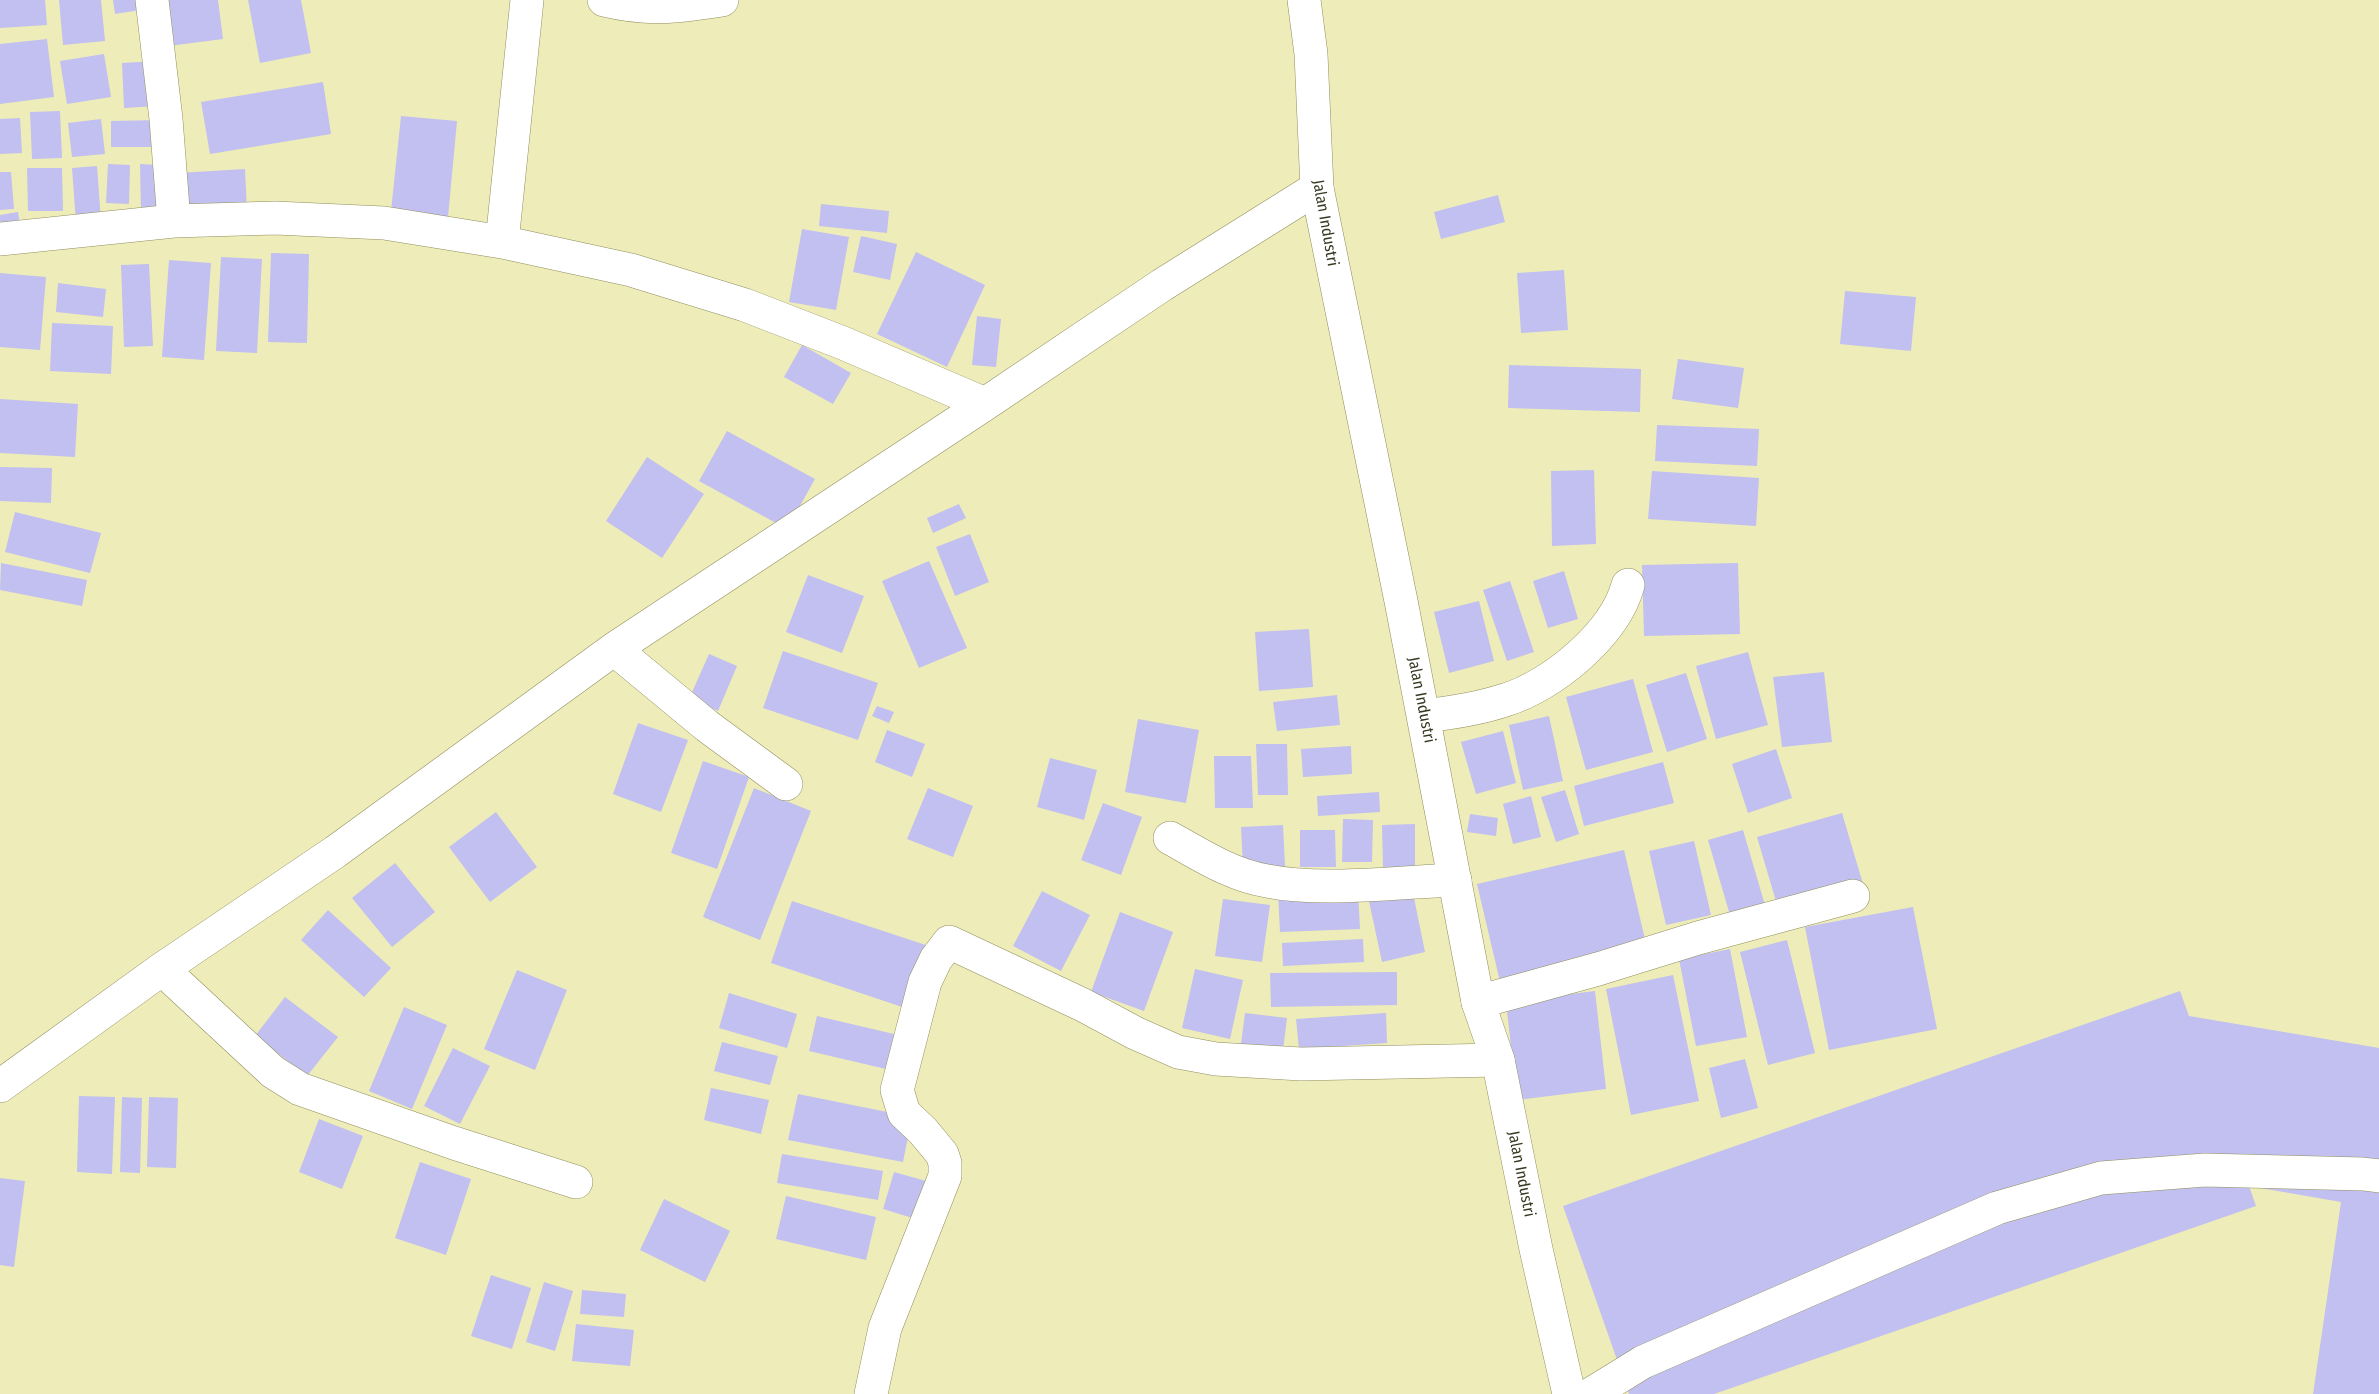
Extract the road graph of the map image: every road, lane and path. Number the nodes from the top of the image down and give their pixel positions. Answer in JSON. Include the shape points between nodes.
{"nodes":[{"id":1,"x":152,"y":0,"type":"edge"},
{"id":2,"x":527,"y":0,"type":"edge"},
{"id":3,"x":604,"y":0,"type":"edge"},
{"id":4,"x":722,"y":0,"type":"edge"},
{"id":5,"x":1304,"y":0,"type":"edge"},
{"id":6,"x":1317,"y":188,"type":"junction"},
{"id":7,"x":174,"y":221,"type":"junction"},
{"id":8,"x":0,"y":239,"type":"edge"},
{"id":9,"x":502,"y":242,"type":"junction"},
{"id":10,"x":985,"y":404,"type":"junction"},
{"id":11,"x":1628,"y":585,"type":"dead end"},
{"id":12,"x":614,"y":649,"type":"junction"},
{"id":13,"x":1424,"y":716,"type":"junction"},
{"id":14,"x":786,"y":784,"type":"dead end"},
{"id":15,"x":1170,"y":838,"type":"dead end"},
{"id":16,"x":1455,"y":880,"type":"junction"},
{"id":17,"x":1853,"y":896,"type":"dead end"},
{"id":18,"x":162,"y":969,"type":"junction"},
{"id":19,"x":1478,"y":1002,"type":"junction"},
{"id":20,"x":1498,"y":1060,"type":"junction"},
{"id":21,"x":0,"y":1086,"type":"edge"},
{"id":22,"x":2379,"y":1176,"type":"edge"},
{"id":23,"x":576,"y":1182,"type":"dead end"},
{"id":24,"x":871,"y":1394,"type":"edge"},
{"id":25,"x":1569,"y":1394,"type":"edge"},
{"id":26,"x":1591,"y":1394,"type":"edge"}],
"edges":[{"from":1,"to":7,"type":"street"},
{"from":2,"to":9,"type":"street"},
{"from":3,"to":4,"type":"street","via":[[633,7],[665,7]]},
{"from":5,"to":6,"type":"street","name":"Jalan Industri","via":[[1311,54]]},
{"from":6,"to":10,"type":"street","via":[[1162,285]]},
{"from":6,"to":13,"type":"street","name":"Jalan Industri"},
{"from":7,"to":8,"type":"street"},
{"from":7,"to":9,"type":"street","via":[[275,218],[384,223]]},
{"from":9,"to":10,"type":"street","via":[[631,270],[745,305]]},
{"from":10,"to":12,"type":"street"},
{"from":11,"to":13,"type":"street","via":[[1624,601],[1604,630],[1546,680],[1507,700],[1462,712]]},
{"from":12,"to":14,"type":"street","via":[[707,726]]},
{"from":12,"to":18,"type":"street","via":[[335,852]]},
{"from":13,"to":16,"type":"street","name":"Jalan Industri"},
{"from":15,"to":16,"type":"street","via":[[1218,865],[1267,881],[1350,885]]},
{"from":16,"to":19,"type":"street","name":"Jalan Industri"},
{"from":17,"to":19,"type":"street"},
{"from":18,"to":21,"type":"street"},
{"from":18,"to":23,"type":"street","via":[[273,1072],[300,1089]]},
{"from":19,"to":20,"type":"street","name":"Jalan Industri"},
{"from":20,"to":24,"type":"street","via":[[1302,1064],[1216,1059],[1178,1052],[949,942],[925,982],[897,1090],[904,1113],[942,1154],[945,1176],[885,1328]]},
{"from":20,"to":25,"type":"street","name":"Jalan Industri"},
{"from":22,"to":26,"type":"street","via":[[2205,1170],[2101,1178],[1997,1208],[1643,1362]]}]}
